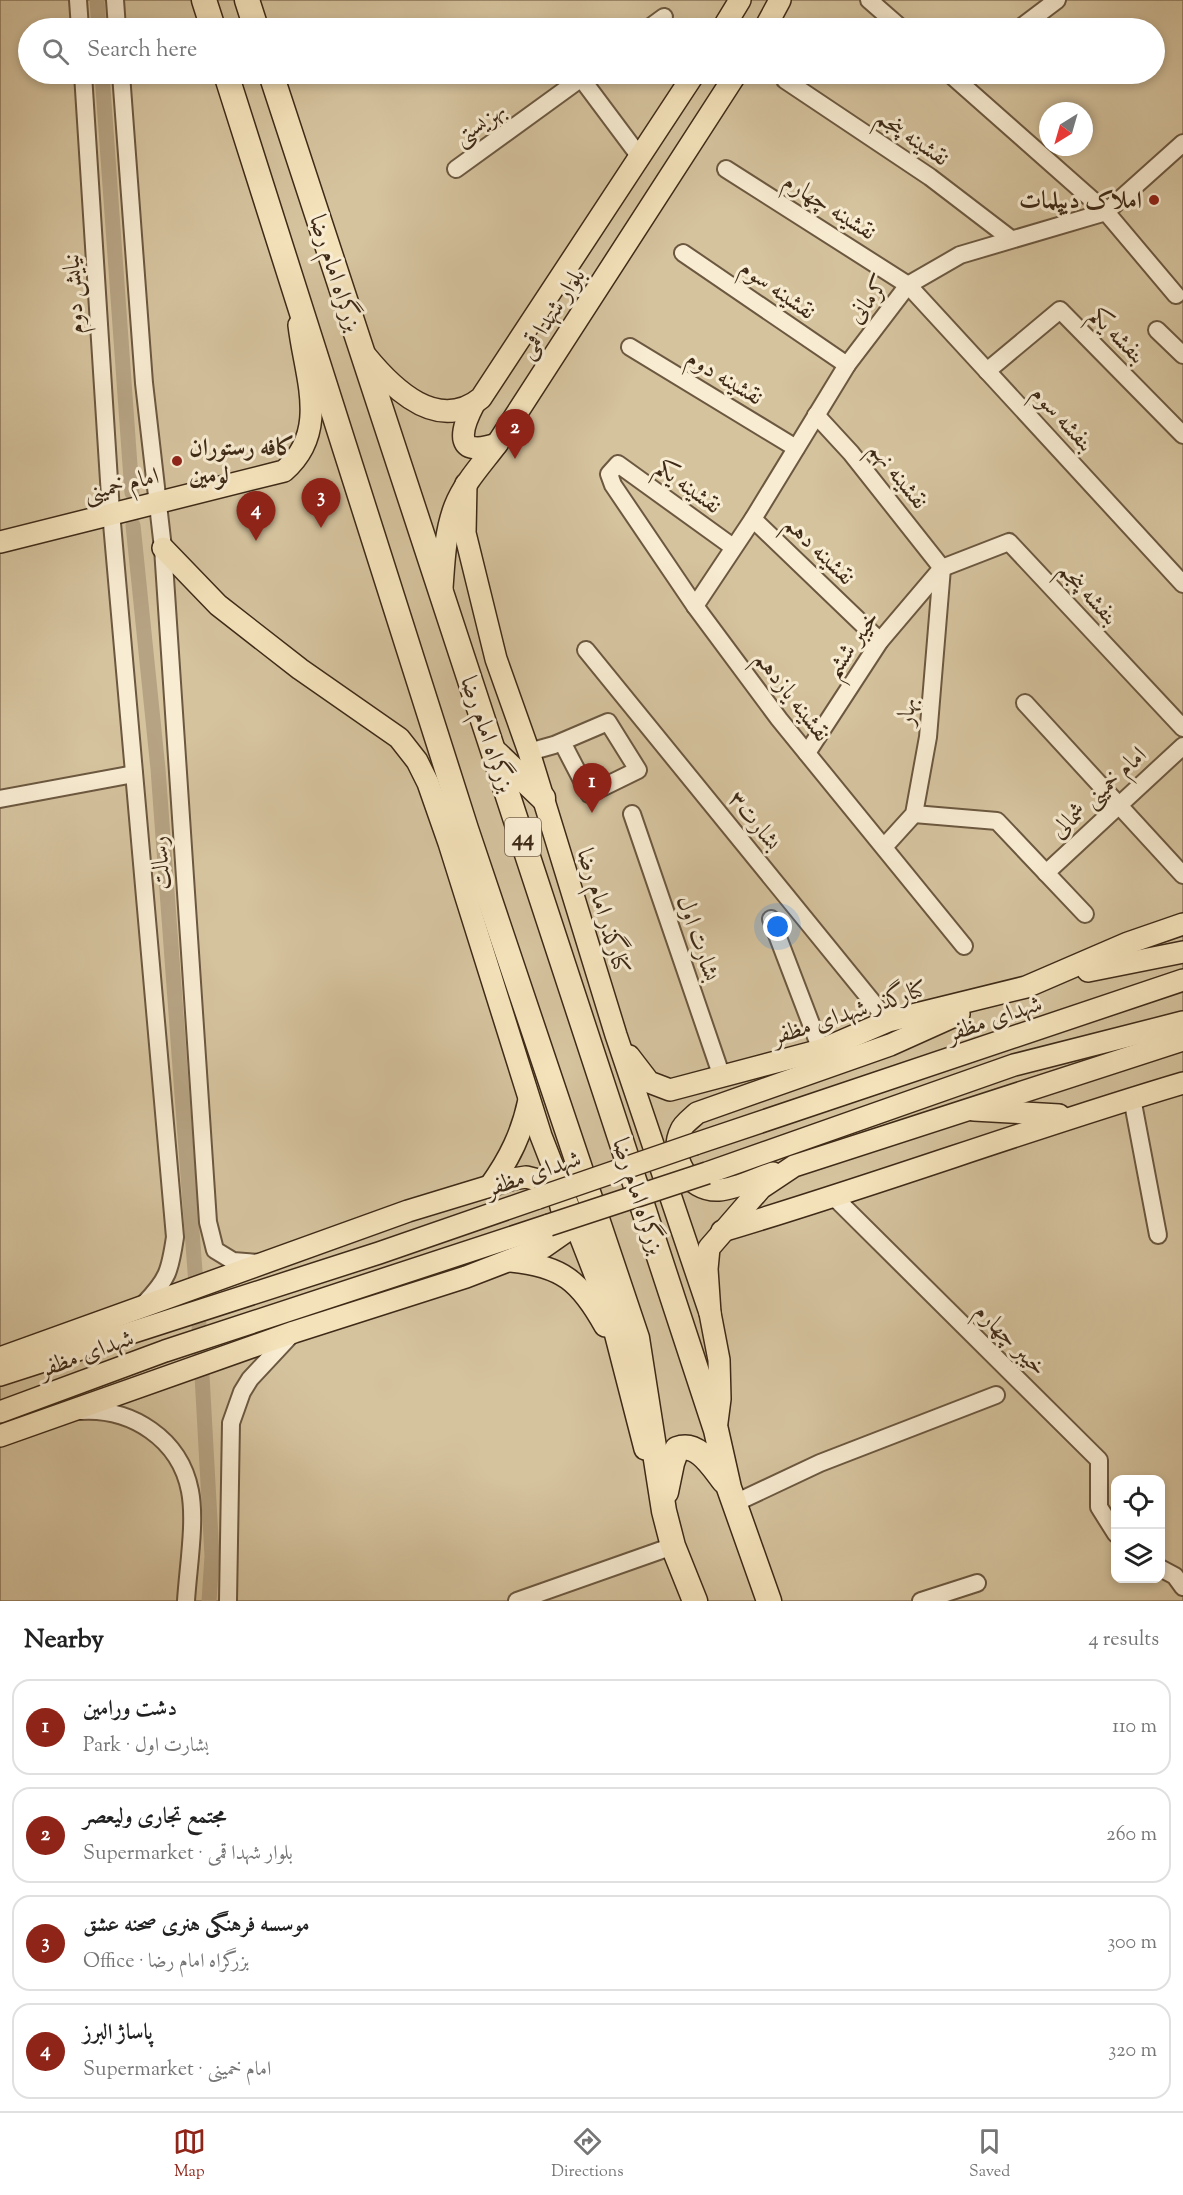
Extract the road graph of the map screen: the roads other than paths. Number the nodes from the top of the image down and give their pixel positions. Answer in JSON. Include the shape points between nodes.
{"nodes":[{"id":1,"x":78,"y":0,"type":"edge"},
{"id":2,"x":115,"y":0,"type":"edge"},
{"id":3,"x":204,"y":0,"type":"edge"},
{"id":4,"x":247,"y":0,"type":"edge"},
{"id":5,"x":740,"y":0,"type":"edge"},
{"id":6,"x":780,"y":0,"type":"edge"},
{"id":7,"x":869,"y":0,"type":"edge"},
{"id":8,"x":1057,"y":0,"type":"edge"},
{"id":9,"x":79,"y":18,"type":"edge"},
{"id":10,"x":116,"y":18,"type":"edge"},
{"id":11,"x":210,"y":18,"type":"edge"},
{"id":12,"x":253,"y":18,"type":"edge"},
{"id":13,"x":729,"y":18,"type":"edge"},
{"id":14,"x":770,"y":18,"type":"edge"},
{"id":15,"x":889,"y":18,"type":"edge"},
{"id":16,"x":1033,"y":18,"type":"edge"},
{"id":17,"x":84,"y":84,"type":"edge"},
{"id":18,"x":122,"y":84,"type":"edge"},
{"id":19,"x":229,"y":84,"type":"edge"},
{"id":20,"x":274,"y":84,"type":"edge"},
{"id":21,"x":573,"y":84,"type":"edge"},
{"id":22,"x":590,"y":84,"type":"edge"},
{"id":23,"x":687,"y":84,"type":"edge"},
{"id":24,"x":730,"y":84,"type":"edge"},
{"id":25,"x":791,"y":84,"type":"edge"},
{"id":26,"x":961,"y":84,"type":"edge"},
{"id":27,"x":1183,"y":143,"type":"edge"},
{"id":28,"x":640,"y":157,"type":"junction"},
{"id":29,"x":456,"y":169,"type":"dead end"},
{"id":30,"x":726,"y":169,"type":"dead end"},
{"id":31,"x":1106,"y":212,"type":"junction"},
{"id":32,"x":1011,"y":239,"type":"junction"},
{"id":33,"x":683,"y":253,"type":"dead end"},
{"id":34,"x":908,"y":285,"type":"junction"},
{"id":35,"x":295,"y":292,"type":"junction"},
{"id":36,"x":1176,"y":295,"type":"dead end"},
{"id":37,"x":1157,"y":330,"type":"dead end"},
{"id":38,"x":630,"y":347,"type":"dead end"},
{"id":39,"x":362,"y":351,"type":"junction"},
{"id":40,"x":1183,"y":355,"type":"edge"},
{"id":41,"x":847,"y":365,"type":"junction"},
{"id":42,"x":987,"y":371,"type":"junction"},
{"id":43,"x":474,"y":404,"type":"junction"},
{"id":44,"x":816,"y":415,"type":"junction"},
{"id":45,"x":1183,"y":435,"type":"edge"},
{"id":46,"x":497,"y":444,"type":"junction"},
{"id":47,"x":796,"y":448,"type":"junction"},
{"id":48,"x":618,"y":464,"type":"joint"},
{"id":49,"x":466,"y":484,"type":"junction"},
{"id":50,"x":156,"y":501,"type":"junction"},
{"id":51,"x":111,"y":512,"type":"junction"},
{"id":52,"x":753,"y":519,"type":"junction"},
{"id":53,"x":0,"y":542,"type":"edge"},
{"id":54,"x":733,"y":547,"type":"junction"},
{"id":55,"x":163,"y":548,"type":"junction"},
{"id":56,"x":942,"y":568,"type":"junction"},
{"id":57,"x":1183,"y":584,"type":"edge"},
{"id":58,"x":442,"y":592,"type":"junction"},
{"id":59,"x":695,"y":606,"type":"junction"},
{"id":60,"x":880,"y":641,"type":"junction"},
{"id":61,"x":586,"y":650,"type":"dead end"},
{"id":62,"x":1025,"y":703,"type":"dead end"},
{"id":63,"x":1183,"y":728,"type":"edge"},
{"id":64,"x":562,"y":742,"type":"junction"},
{"id":65,"x":1183,"y":746,"type":"edge"},
{"id":66,"x":529,"y":752,"type":"junction"},
{"id":67,"x":495,"y":753,"type":"junction"},
{"id":68,"x":807,"y":753,"type":"junction"},
{"id":69,"x":134,"y":774,"type":"junction"},
{"id":70,"x":543,"y":798,"type":"junction"},
{"id":71,"x":0,"y":799,"type":"edge"},
{"id":72,"x":1118,"y":806,"type":"junction"},
{"id":73,"x":632,"y":814,"type":"dead end"},
{"id":74,"x":914,"y":814,"type":"junction"},
{"id":75,"x":884,"y":847,"type":"junction"},
{"id":76,"x":1046,"y":873,"type":"junction"},
{"id":77,"x":1183,"y":875,"type":"edge"},
{"id":78,"x":1085,"y":914,"type":"dead end"},
{"id":79,"x":771,"y":920,"type":"dead end"},
{"id":80,"x":1183,"y":924,"type":"edge"},
{"id":81,"x":964,"y":946,"type":"dead end"},
{"id":82,"x":1183,"y":952,"type":"edge"},
{"id":83,"x":1183,"y":980,"type":"edge"},
{"id":84,"x":1026,"y":987,"type":"junction"},
{"id":85,"x":1006,"y":993,"type":"junction"},
{"id":86,"x":888,"y":1021,"type":"junction"},
{"id":87,"x":1183,"y":1022,"type":"edge"},
{"id":88,"x":616,"y":1035,"type":"junction"},
{"id":89,"x":1183,"y":1040,"type":"edge"},
{"id":90,"x":821,"y":1050,"type":"junction"},
{"id":91,"x":722,"y":1077,"type":"junction"},
{"id":92,"x":1183,"y":1083,"type":"edge"},
{"id":93,"x":530,"y":1098,"type":"junction"},
{"id":94,"x":1132,"y":1098,"type":"junction"},
{"id":95,"x":964,"y":1109,"type":"junction"},
{"id":96,"x":1076,"y":1115,"type":"junction"},
{"id":97,"x":794,"y":1166,"type":"junction"},
{"id":98,"x":490,"y":1186,"type":"junction"},
{"id":99,"x":834,"y":1197,"type":"junction"},
{"id":100,"x":722,"y":1231,"type":"junction"},
{"id":101,"x":1158,"y":1235,"type":"dead end"},
{"id":102,"x":507,"y":1261,"type":"junction"},
{"id":103,"x":264,"y":1264,"type":"junction"},
{"id":104,"x":140,"y":1308,"type":"junction"},
{"id":105,"x":710,"y":1313,"type":"junction"},
{"id":106,"x":294,"y":1332,"type":"junction"},
{"id":107,"x":621,"y":1356,"type":"junction"},
{"id":108,"x":0,"y":1358,"type":"edge"},
{"id":109,"x":0,"y":1375,"type":"edge"},
{"id":110,"x":996,"y":1395,"type":"dead end"},
{"id":111,"x":69,"y":1411,"type":"junction"},
{"id":112,"x":0,"y":1412,"type":"edge"},
{"id":113,"x":716,"y":1430,"type":"junction"},
{"id":114,"x":0,"y":1436,"type":"edge"},
{"id":115,"x":732,"y":1495,"type":"junction"},
{"id":116,"x":664,"y":1511,"type":"junction"},
{"id":117,"x":1113,"y":1529,"type":"edge"},
{"id":118,"x":674,"y":1546,"type":"junction"},
{"id":119,"x":977,"y":1583,"type":"dead end"},
{"id":120,"x":186,"y":1601,"type":"edge"},
{"id":121,"x":228,"y":1601,"type":"edge"},
{"id":122,"x":517,"y":1601,"type":"edge"},
{"id":123,"x":695,"y":1601,"type":"edge"},
{"id":124,"x":769,"y":1601,"type":"edge"},
{"id":125,"x":921,"y":1601,"type":"edge"}],
"edges":[{"from":1,"to":9,"type":"street"},
{"from":2,"to":10,"type":"street"},
{"from":3,"to":11,"type":"highway"},
{"from":4,"to":12,"type":"highway"},
{"from":5,"to":13,"type":"main road"},
{"from":6,"to":14,"type":"main road"},
{"from":7,"to":15,"type":"street"},
{"from":8,"to":16,"type":"street"},
{"from":17,"to":51,"type":"street","name":"نیایش دوم"},
{"from":18,"to":50,"type":"street"},
{"from":19,"to":35,"type":"highway","name":"بزرگراه امام رضا","number":"44"},
{"from":20,"to":39,"type":"highway","name":"بزرگراه امام رضا","number":"44"},
{"from":21,"to":29,"type":"street","name":"بهزیستی"},
{"from":22,"to":28,"type":"street"},
{"from":23,"to":28,"type":"main road","name":"بلوار شهدا قمی"},
{"from":24,"to":46,"type":"main road","name":"بلوار شهدا قمی"},
{"from":25,"to":32,"type":"street","name":"نقشینه پنجم","via":[[930,177]]},
{"from":26,"to":31,"type":"street"},
{"from":27,"to":31,"type":"street","name":"کرمانی"},
{"from":28,"to":43,"type":"main road","name":"بلوار شهدا قمی"},
{"from":30,"to":34,"type":"street","name":"نقشینه چهارم"},
{"from":31,"to":32,"type":"street","name":"کرمانی"},
{"from":31,"to":36,"type":"street"},
{"from":32,"to":34,"type":"street","name":"کرمانی","via":[[960,255]]},
{"from":33,"to":41,"type":"street","name":"نقشینه سوم"},
{"from":34,"to":41,"type":"street","name":"کرمانی"},
{"from":34,"to":42,"type":"street","name":"بنفشه سوم"},
{"from":35,"to":50,"type":"main road","name":"امام خمینی","via":[[311,403],[308,440],[298,459],[284,471]]},
{"from":35,"to":116,"type":"highway","name":"بزرگراه امام رضا","number":"44","via":[[466,829],[637,1338]]},
{"from":37,"to":40,"type":"street"},
{"from":38,"to":47,"type":"street","name":"نقشینه دوم"},
{"from":39,"to":43,"type":"main road","via":[[386,380],[422,405],[441,412]]},
{"from":39,"to":58,"type":"highway","name":"بزرگراه امام رضا","number":"44"},
{"from":41,"to":44,"type":"street","name":"کرمانی"},
{"from":42,"to":45,"type":"street","name":"بنفشه یکم","via":[[1060,310]]},
{"from":42,"to":57,"type":"street","name":"بنفشه سوم"},
{"from":43,"to":46,"type":"main road","name":"بلوار شهدا قمی","via":[[463,424],[464,441],[480,450]]},
{"from":44,"to":47,"type":"street","name":"کرمانی"},
{"from":44,"to":56,"type":"street","name":"نقشینه نهم"},
{"from":46,"to":49,"type":"main road","name":"بلوار شهدا قمی"},
{"from":47,"to":52,"type":"street","name":"کرمانی"},
{"from":48,"to":54,"type":"street","name":"نقشینه یکم"},
{"from":48,"to":59,"type":"street","name":"نقشینه یازدهم","via":[[609,474],[613,485]]},
{"from":49,"to":58,"type":"main road","name":"بلوار شهدا قمی","via":[[447,534]]},
{"from":49,"to":66,"type":"main road","name":"کنارگذر امام رضا","via":[[465,533],[471,564],[496,659]]},
{"from":50,"to":51,"type":"main road","name":"امام خمینی"},
{"from":50,"to":55,"type":"street","name":"رسالت"},
{"from":51,"to":53,"type":"main road","name":"امام خمینی"},
{"from":51,"to":69,"type":"street","name":"رسالت"},
{"from":52,"to":54,"type":"street","name":"کرمانی"},
{"from":52,"to":60,"type":"street","name":"نقشینه دهم"},
{"from":54,"to":59,"type":"street","name":"کرمانی"},
{"from":55,"to":93,"type":"main road","via":[[218,605],[300,669],[399,738],[417,761],[446,833]]},
{"from":55,"to":103,"type":"street","name":"رسالت","via":[[208,1222],[215,1250],[233,1261]]},
{"from":56,"to":60,"type":"street","name":"خیبر ششم"},
{"from":56,"to":63,"type":"street","name":"بنفشه پنجم","via":[[1009,542]]},
{"from":56,"to":74,"type":"street","name":"بهار","via":[[928,737]]},
{"from":58,"to":67,"type":"highway","name":"بزرگراه امام رضا","number":"44"},
{"from":59,"to":68,"type":"street","name":"نقشینه یازدهم"},
{"from":60,"to":68,"type":"street","name":"خیبر ششم"},
{"from":61,"to":86,"type":"street","name":"بشارت۳"},
{"from":62,"to":72,"type":"street"},
{"from":64,"to":64,"type":"street","via":[[608,722],[638,770],[589,794]]},
{"from":64,"to":66,"type":"street"},
{"from":65,"to":72,"type":"street","name":"امام خمینی شمالی"},
{"from":66,"to":70,"type":"main road","name":"کنارگذر امام رضا"},
{"from":67,"to":70,"type":"highway"},
{"from":67,"to":113,"type":"highway","name":"بزرگراه امام رضا","number":"44"},
{"from":68,"to":75,"type":"street","name":"نقشینه یازدهم"},
{"from":69,"to":71,"type":"street"},
{"from":69,"to":104,"type":"street","name":"رسالت","via":[[175,1237],[170,1271]]},
{"from":70,"to":88,"type":"main road","name":"کنارگذر امام رضا"},
{"from":72,"to":76,"type":"street","name":"امام خمینی شمالی"},
{"from":72,"to":77,"type":"street"},
{"from":73,"to":91,"type":"street","name":"بشارت اول"},
{"from":74,"to":75,"type":"street"},
{"from":74,"to":76,"type":"street","via":[[997,821]]},
{"from":75,"to":81,"type":"street","name":"نقشینه یازدهم"},
{"from":76,"to":78,"type":"street"},
{"from":79,"to":90,"type":"street"},
{"from":80,"to":84,"type":"main road","name":"کنارگذر شهدای مظفر"},
{"from":82,"to":84,"type":"main road"},
{"from":83,"to":109,"type":"main road","name":"شهدای مظفر","bridge":true},
{"from":84,"to":85,"type":"main road","name":"کنارگذر شهدای مظفر"},
{"from":85,"to":86,"type":"main road","name":"کنارگذر شهدای مظفر"},
{"from":85,"to":97,"type":"main road","via":[[890,1045],[697,1113],[681,1129],[676,1153],[681,1168],[698,1186],[719,1190]]},
{"from":86,"to":90,"type":"main road","name":"کنارگذر شهدای مظفر"},
{"from":87,"to":112,"type":"main road","name":"شهدای مظفر","bridge":true,"via":[[1014,1065],[707,1173],[165,1351]]},
{"from":88,"to":91,"type":"main road","name":"کنارگذر شهدای مظفر","via":[[639,1073],[649,1082],[670,1090]]},
{"from":88,"to":105,"type":"main road","name":"کنارگذر امام رضا"},
{"from":89,"to":95,"type":"main road"},
{"from":90,"to":91,"type":"main road","name":"کنارگذر شهدای مظفر"},
{"from":92,"to":94,"type":"main road"},
{"from":93,"to":98,"type":"main road","via":[[510,1159]]},
{"from":93,"to":107,"type":"main road","via":[[610,1313]]},
{"from":94,"to":96,"type":"main road"},
{"from":94,"to":101,"type":"street"},
{"from":95,"to":96,"type":"main road"},
{"from":95,"to":97,"type":"main road"},
{"from":96,"to":99,"type":"main road"},
{"from":97,"to":100,"type":"main road","via":[[761,1188]]},
{"from":98,"to":102,"type":"main road","via":[[526,1177],[542,1181],[559,1199],[564,1218],[564,1233],[544,1247]]},
{"from":98,"to":103,"type":"main road","via":[[408,1211]]},
{"from":99,"to":100,"type":"main road"},
{"from":99,"to":117,"type":"street","name":"خیبر چهارم","via":[[1099,1460],[1099,1507]]},
{"from":100,"to":105,"type":"main road","via":[[709,1248]]},
{"from":102,"to":106,"type":"main road"},
{"from":102,"to":107,"type":"main road","via":[[556,1269],[577,1285]]},
{"from":103,"to":104,"type":"main road"},
{"from":104,"to":108,"type":"main road"},
{"from":105,"to":113,"type":"main road","via":[[719,1360]]},
{"from":106,"to":111,"type":"main road"},
{"from":106,"to":121,"type":"street","via":[[250,1379],[231,1423]]},
{"from":107,"to":116,"type":"main road"},
{"from":110,"to":115,"type":"street"},
{"from":111,"to":114,"type":"main road"},
{"from":111,"to":120,"type":"street","via":[[93,1410],[130,1417],[166,1442],[179,1462],[190,1491]]},
{"from":113,"to":115,"type":"highway","name":"بزرگراه امام رضا","number":"44"},
{"from":115,"to":116,"type":"highway","via":[[705,1457],[683,1447],[677,1449],[672,1463]]},
{"from":115,"to":124,"type":"highway","name":"بزرگراه امام رضا","number":"44"},
{"from":116,"to":118,"type":"highway","name":"بزرگراه امام رضا","number":"44"},
{"from":118,"to":122,"type":"street"},
{"from":118,"to":123,"type":"highway","name":"بزرگراه امام رضا","number":"44"},
{"from":119,"to":125,"type":"street"}]}
